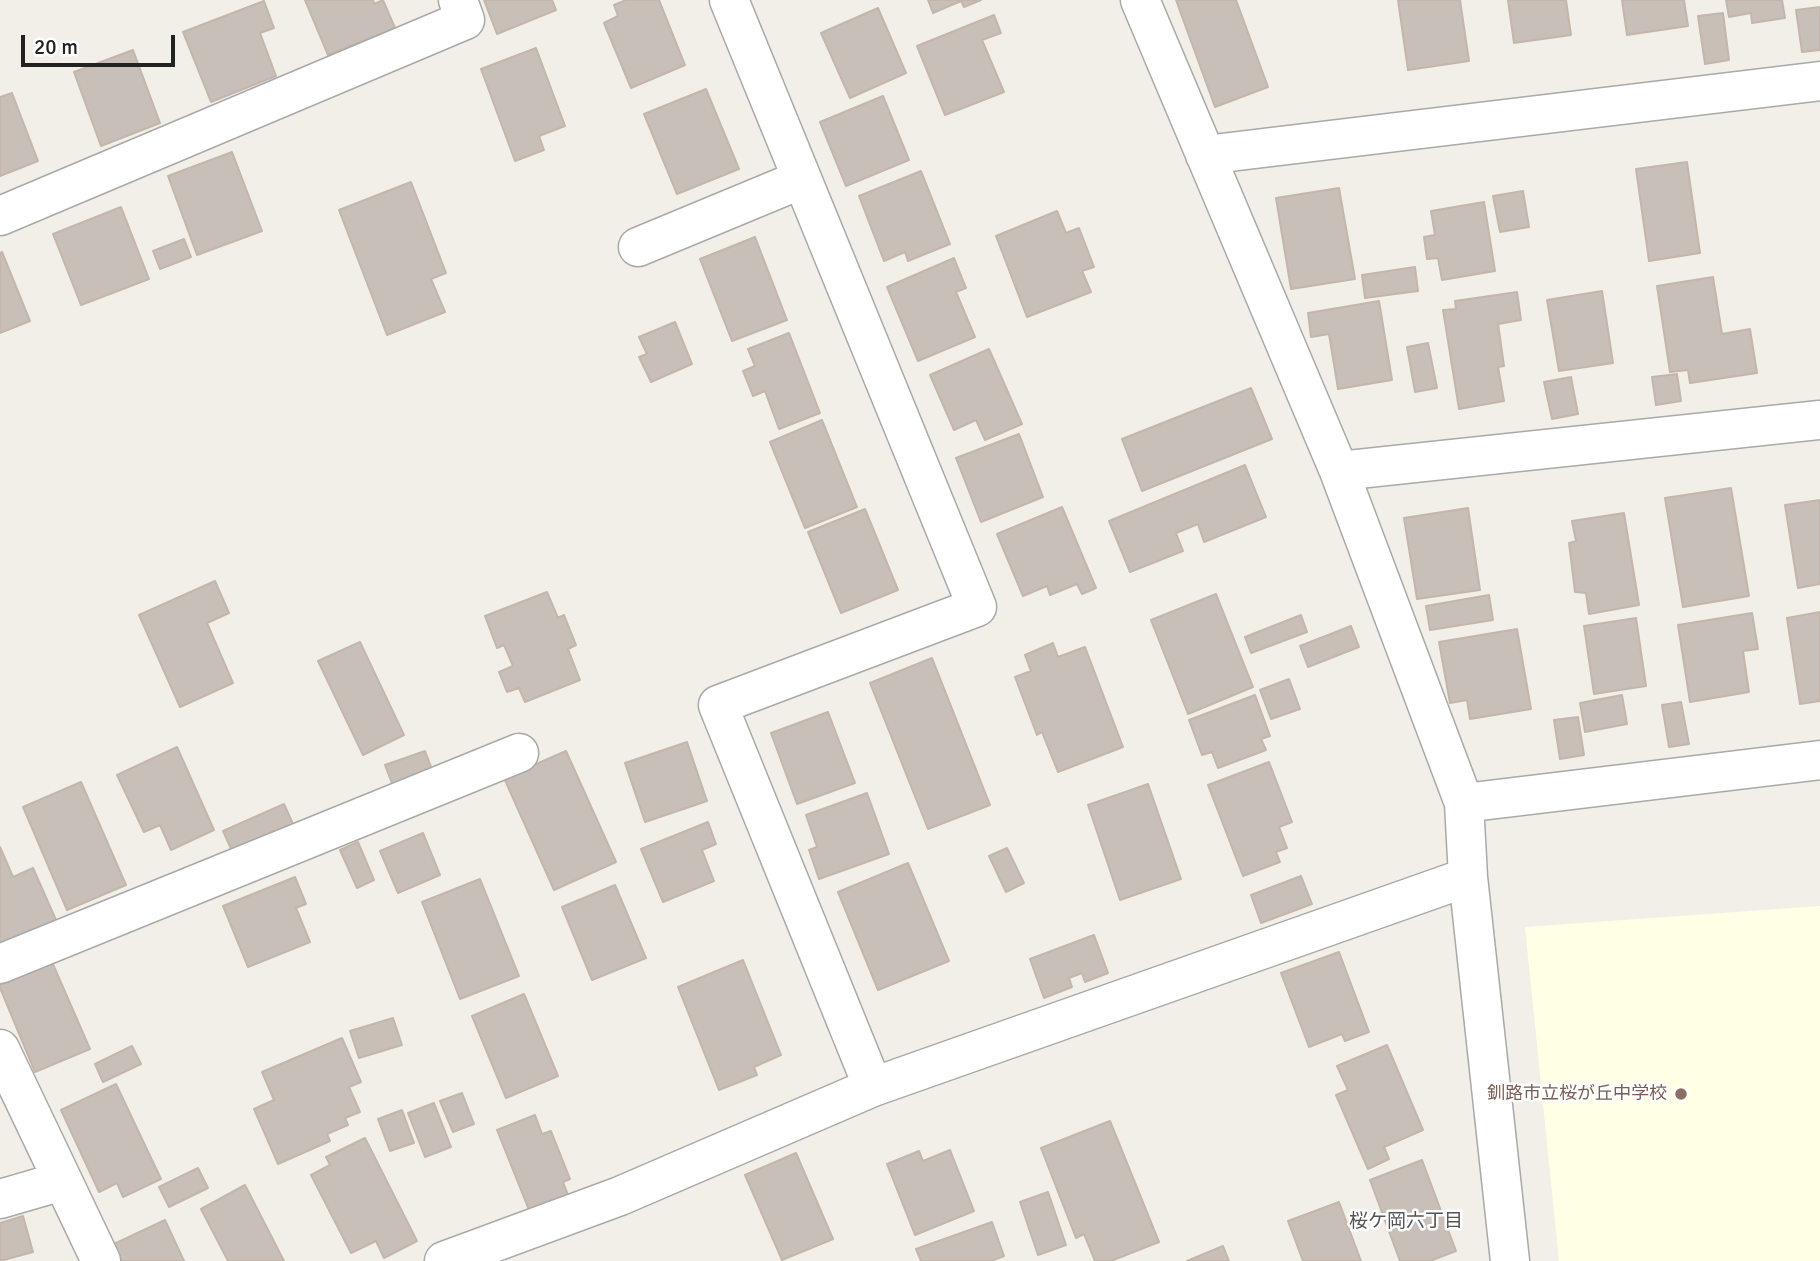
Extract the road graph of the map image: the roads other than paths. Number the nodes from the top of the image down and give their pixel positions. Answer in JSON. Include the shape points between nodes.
{"nodes":[{"id":1,"x":458,"y":0,"type":"edge"},
{"id":2,"x":729,"y":0,"type":"edge"},
{"id":3,"x":1140,"y":0,"type":"edge"},
{"id":4,"x":1820,"y":81,"type":"edge"},
{"id":5,"x":1205,"y":156,"type":"junction"},
{"id":6,"x":802,"y":180,"type":"junction"},
{"id":7,"x":0,"y":216,"type":"edge"},
{"id":8,"x":638,"y":247,"type":"dead end"},
{"id":9,"x":1820,"y":419,"type":"edge"},
{"id":10,"x":1339,"y":471,"type":"junction"},
{"id":11,"x":519,"y":753,"type":"dead end"},
{"id":12,"x":1820,"y":760,"type":"edge"},
{"id":13,"x":1464,"y":803,"type":"junction"},
{"id":14,"x":1468,"y":877,"type":"junction"},
{"id":15,"x":0,"y":964,"type":"edge"},
{"id":16,"x":0,"y":1049,"type":"edge"},
{"id":17,"x":873,"y":1087,"type":"junction"},
{"id":18,"x":62,"y":1181,"type":"junction"},
{"id":19,"x":0,"y":1199,"type":"edge"},
{"id":20,"x":101,"y":1261,"type":"edge"},
{"id":21,"x":444,"y":1261,"type":"edge"},
{"id":22,"x":1510,"y":1261,"type":"edge"}],
"edges":[{"from":1,"to":7,"type":"street","via":[[466,20]]},
{"from":2,"to":6,"type":"street"},
{"from":3,"to":5,"type":"street"},
{"from":4,"to":5,"type":"street"},
{"from":5,"to":10,"type":"street"},
{"from":6,"to":8,"type":"street"},
{"from":6,"to":17,"type":"street","via":[[977,607],[718,705]]},
{"from":9,"to":10,"type":"street"},
{"from":10,"to":13,"type":"street"},
{"from":11,"to":15,"type":"street"},
{"from":12,"to":13,"type":"street"},
{"from":13,"to":14,"type":"street"},
{"from":14,"to":17,"type":"street"},
{"from":14,"to":22,"type":"street"},
{"from":16,"to":18,"type":"street"},
{"from":17,"to":21,"type":"street","via":[[620,1196]]},
{"from":18,"to":19,"type":"street"},
{"from":18,"to":20,"type":"street"}]}
